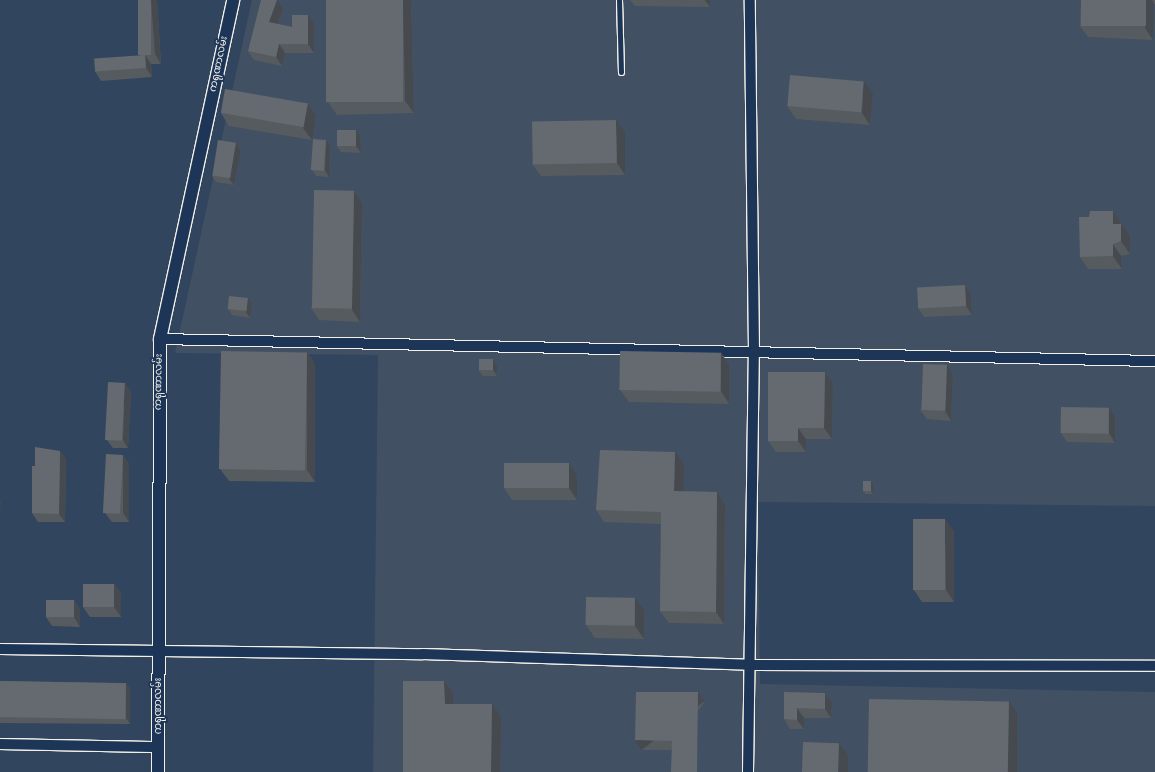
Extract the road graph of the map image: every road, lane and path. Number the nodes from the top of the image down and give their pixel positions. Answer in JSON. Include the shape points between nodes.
{"nodes":[{"id":1,"x":233,"y":0,"type":"edge"},
{"id":2,"x":619,"y":0,"type":"edge"},
{"id":3,"x":750,"y":0,"type":"edge"},
{"id":4,"x":621,"y":72,"type":"dead end"},
{"id":5,"x":160,"y":339,"type":"junction"},
{"id":6,"x":754,"y":350,"type":"junction"},
{"id":7,"x":1155,"y":361,"type":"edge"},
{"id":8,"x":0,"y":649,"type":"edge"},
{"id":9,"x":159,"y":651,"type":"junction"},
{"id":10,"x":750,"y":665,"type":"junction"},
{"id":11,"x":1155,"y":666,"type":"edge"},
{"id":12,"x":0,"y":744,"type":"edge"},
{"id":13,"x":159,"y":747,"type":"junction"},
{"id":14,"x":158,"y":772,"type":"edge"},
{"id":15,"x":748,"y":772,"type":"edge"}],
"edges":[{"from":1,"to":5,"type":"street","name":"ကရုဏာလမ်း"},
{"from":2,"to":4,"type":"lane"},
{"from":3,"to":6,"type":"street"},
{"from":5,"to":6,"type":"street"},
{"from":5,"to":9,"type":"street","name":"ကရုဏာလမ်း"},
{"from":6,"to":7,"type":"street"},
{"from":6,"to":10,"type":"street"},
{"from":8,"to":9,"type":"street"},
{"from":9,"to":10,"type":"street","via":[[423,654]]},
{"from":9,"to":13,"type":"street","name":"ကရုဏာလမ်း"},
{"from":10,"to":11,"type":"street"},
{"from":10,"to":15,"type":"street"},
{"from":12,"to":13,"type":"street"},
{"from":13,"to":14,"type":"street","name":"ကရုဏာလမ်း"}]}
